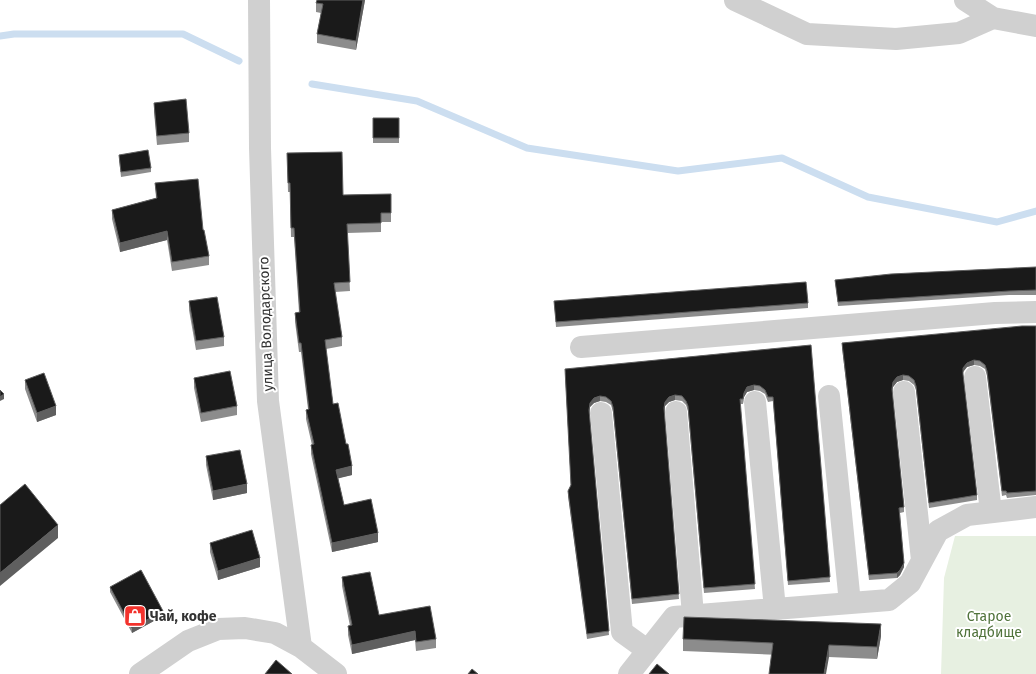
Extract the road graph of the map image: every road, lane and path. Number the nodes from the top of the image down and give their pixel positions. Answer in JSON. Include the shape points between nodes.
{"nodes":[{"id":1,"x":259,"y":0,"type":"edge"},
{"id":2,"x":735,"y":0,"type":"edge"},
{"id":3,"x":965,"y":0,"type":"edge"},
{"id":4,"x":993,"y":18,"type":"junction"},
{"id":5,"x":1036,"y":26,"type":"edge"},
{"id":6,"x":1036,"y":312,"type":"edge"},
{"id":7,"x":581,"y":347,"type":"dead end"},
{"id":8,"x":975,"y":377,"type":"dead end"},
{"id":9,"x":904,"y":392,"type":"dead end"},
{"id":10,"x":829,"y":396,"type":"dead end"},
{"id":11,"x":755,"y":402,"type":"dead end"},
{"id":12,"x":676,"y":412,"type":"dead end"},
{"id":13,"x":601,"y":413,"type":"dead end"},
{"id":14,"x":1036,"y":507,"type":"edge"},
{"id":15,"x":991,"y":512,"type":"junction"},
{"id":16,"x":922,"y":560,"type":"junction"},
{"id":17,"x":850,"y":603,"type":"junction"},
{"id":18,"x":775,"y":609,"type":"junction"},
{"id":19,"x":693,"y":615,"type":"junction"},
{"id":20,"x":301,"y":647,"type":"junction"},
{"id":21,"x":648,"y":650,"type":"junction"},
{"id":22,"x":140,"y":674,"type":"edge"},
{"id":23,"x":336,"y":674,"type":"edge"},
{"id":24,"x":629,"y":674,"type":"edge"}],
"edges":[{"from":1,"to":20,"type":"street","name":"улица Володарского","via":[[260,148],[268,401]]},
{"from":2,"to":4,"type":"street","via":[[807,34],[896,39],[959,33]]},
{"from":3,"to":4,"type":"street"},
{"from":4,"to":5,"type":"street"},
{"from":6,"to":7,"type":"street"},
{"from":8,"to":15,"type":"street"},
{"from":9,"to":16,"type":"street"},
{"from":10,"to":17,"type":"street"},
{"from":11,"to":18,"type":"street"},
{"from":12,"to":19,"type":"street"},
{"from":13,"to":21,"type":"street","via":[[622,632]]},
{"from":14,"to":15,"type":"street"},
{"from":15,"to":16,"type":"street","via":[[967,515],[938,530]]},
{"from":16,"to":17,"type":"street","via":[[910,583],[889,600]]},
{"from":17,"to":18,"type":"street"},
{"from":18,"to":19,"type":"street"},
{"from":19,"to":21,"type":"street","via":[[674,617]]},
{"from":20,"to":22,"type":"street","via":[[275,632],[245,628],[218,629],[188,641]]},
{"from":20,"to":23,"type":"street"},
{"from":21,"to":24,"type":"street"}]}
